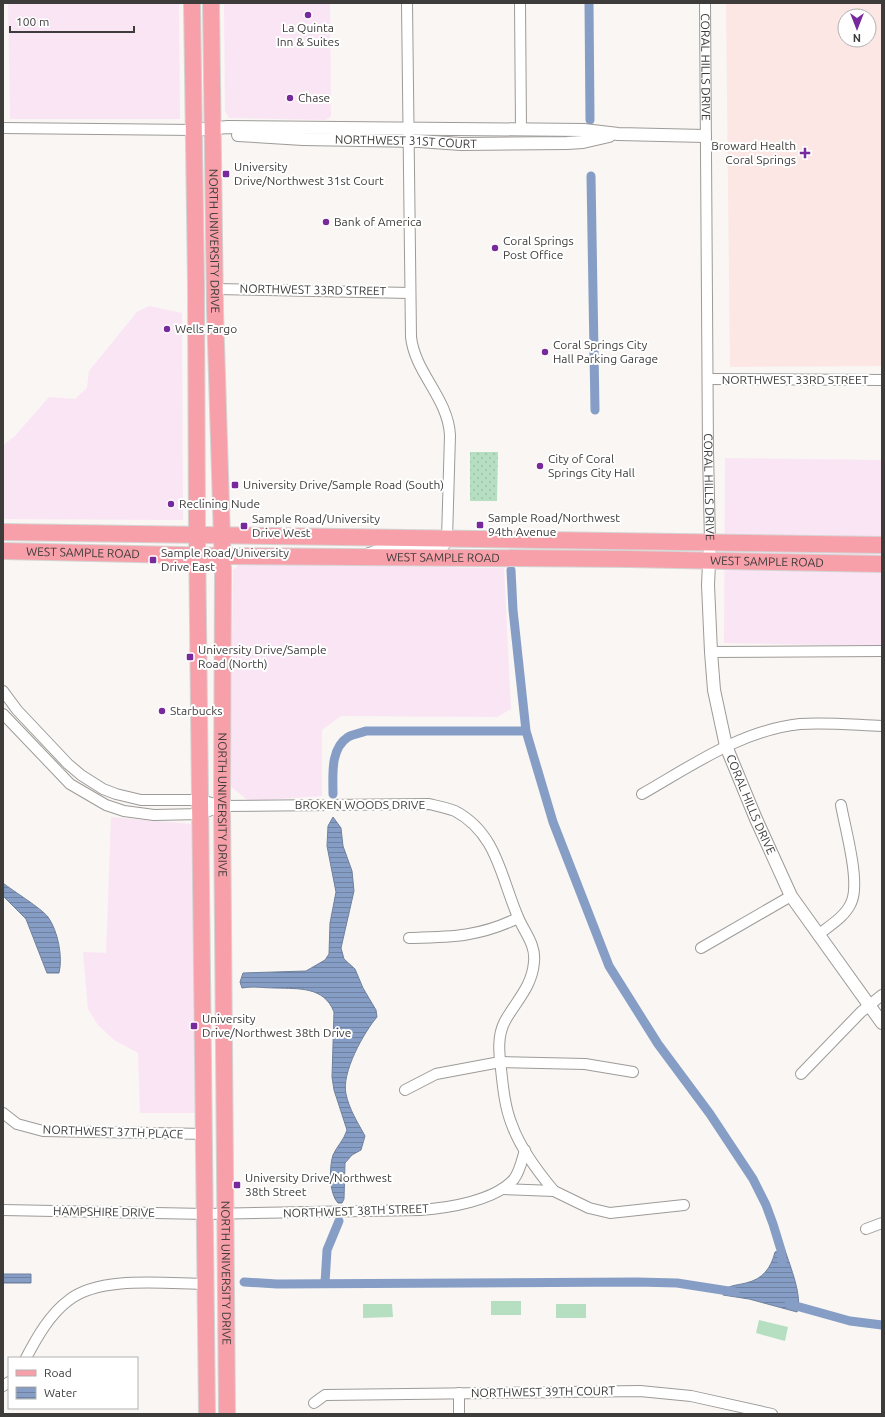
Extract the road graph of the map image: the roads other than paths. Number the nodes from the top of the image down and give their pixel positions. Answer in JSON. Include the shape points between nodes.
{"nodes":[{"id":1,"x":192,"y":3,"type":"edge"},
{"id":2,"x":211,"y":3,"type":"edge"},
{"id":3,"x":406,"y":3,"type":"edge"},
{"id":4,"x":520,"y":3,"type":"edge"},
{"id":5,"x":706,"y":3,"type":"edge"},
{"id":6,"x":4,"y":126,"type":"edge"},
{"id":7,"x":408,"y":128,"type":"junction"},
{"id":8,"x":521,"y":129,"type":"junction"},
{"id":9,"x":194,"y":130,"type":"junction"},
{"id":10,"x":213,"y":131,"type":"junction"},
{"id":11,"x":618,"y":134,"type":"junction"},
{"id":12,"x":706,"y":136,"type":"junction"},
{"id":13,"x":408,"y":141,"type":"junction"},
{"id":14,"x":196,"y":275,"type":"junction"},
{"id":15,"x":215,"y":289,"type":"junction"},
{"id":16,"x":410,"y":293,"type":"junction"},
{"id":17,"x":215,"y":311,"type":"junction"},
{"id":18,"x":708,"y":379,"type":"junction"},
{"id":19,"x":882,"y":380,"type":"edge"},
{"id":20,"x":3,"y":532,"type":"edge"},
{"id":21,"x":197,"y":534,"type":"junction"},
{"id":22,"x":222,"y":535,"type":"junction"},
{"id":23,"x":447,"y":539,"type":"junction"},
{"id":24,"x":526,"y":540,"type":"junction"},
{"id":25,"x":710,"y":542,"type":"junction"},
{"id":26,"x":882,"y":545,"type":"edge"},
{"id":27,"x":3,"y":551,"type":"edge"},
{"id":28,"x":198,"y":555,"type":"junction"},
{"id":29,"x":222,"y":556,"type":"junction"},
{"id":30,"x":359,"y":556,"type":"junction"},
{"id":31,"x":448,"y":557,"type":"junction"},
{"id":32,"x":709,"y":561,"type":"junction"},
{"id":33,"x":882,"y":564,"type":"edge"},
{"id":34,"x":882,"y":651,"type":"edge"},
{"id":35,"x":710,"y":652,"type":"junction"},
{"id":36,"x":3,"y":691,"type":"edge"},
{"id":37,"x":17,"y":710,"type":"junction"},
{"id":38,"x":5,"y":717,"type":"edge"},
{"id":39,"x":882,"y":726,"type":"edge"},
{"id":40,"x":726,"y":746,"type":"junction"},
{"id":41,"x":81,"y":775,"type":"junction"},
{"id":42,"x":70,"y":784,"type":"junction"},
{"id":43,"x":642,"y":794,"type":"dead end"},
{"id":44,"x":160,"y":801,"type":"junction"},
{"id":45,"x":841,"y":804,"type":"dead end"},
{"id":46,"x":222,"y":806,"type":"junction"},
{"id":47,"x":201,"y":807,"type":"junction"},
{"id":48,"x":160,"y":815,"type":"junction"},
{"id":49,"x":791,"y":896,"type":"junction"},
{"id":50,"x":518,"y":918,"type":"junction"},
{"id":51,"x":818,"y":935,"type":"junction"},
{"id":52,"x":408,"y":938,"type":"dead end"},
{"id":53,"x":702,"y":948,"type":"dead end"},
{"id":54,"x":202,"y":966,"type":"junction"},
{"id":55,"x":224,"y":966,"type":"junction"},
{"id":56,"x":202,"y":987,"type":"junction"},
{"id":57,"x":224,"y":987,"type":"junction"},
{"id":58,"x":882,"y":995,"type":"edge"},
{"id":59,"x":869,"y":1006,"type":"junction"},
{"id":60,"x":882,"y":1023,"type":"edge"},
{"id":61,"x":500,"y":1062,"type":"junction"},
{"id":62,"x":633,"y":1072,"type":"dead end"},
{"id":63,"x":800,"y":1074,"type":"dead end"},
{"id":64,"x":405,"y":1090,"type":"dead end"},
{"id":65,"x":3,"y":1113,"type":"edge"},
{"id":66,"x":204,"y":1134,"type":"junction"},
{"id":67,"x":525,"y":1150,"type":"junction"},
{"id":68,"x":502,"y":1189,"type":"junction"},
{"id":69,"x":554,"y":1192,"type":"junction"},
{"id":70,"x":684,"y":1205,"type":"dead end"},
{"id":71,"x":3,"y":1210,"type":"edge"},
{"id":72,"x":206,"y":1214,"type":"junction"},
{"id":73,"x":226,"y":1214,"type":"junction"},
{"id":74,"x":882,"y":1223,"type":"edge"},
{"id":75,"x":866,"y":1228,"type":"dead end"},
{"id":76,"x":206,"y":1284,"type":"junction"},
{"id":77,"x":27,"y":1357,"type":"edge"},
{"id":78,"x":458,"y":1393,"type":"junction"},
{"id":79,"x":314,"y":1403,"type":"dead end"},
{"id":80,"x":208,"y":1414,"type":"edge"},
{"id":81,"x":227,"y":1414,"type":"edge"},
{"id":82,"x":459,"y":1414,"type":"edge"},
{"id":83,"x":772,"y":1414,"type":"edge"}],
"edges":[{"from":1,"to":9,"type":"main road","name":"NORTH UNIVERSITY DRIVE"},
{"from":2,"to":10,"type":"main road","name":"NORTH UNIVERSITY DRIVE"},
{"from":3,"to":7,"type":"street"},
{"from":4,"to":8,"type":"street"},
{"from":5,"to":12,"type":"street","name":"CORAL HILLS DRIVE"},
{"from":6,"to":9,"type":"street","name":"NORTHWEST 31ST COURT"},
{"from":7,"to":8,"type":"street","name":"NORTHWEST 31ST COURT"},
{"from":7,"to":10,"type":"street","name":"NORTHWEST 31ST COURT"},
{"from":7,"to":13,"type":"street"},
{"from":8,"to":11,"type":"street","name":"NORTHWEST 31ST COURT","via":[[584,130]]},
{"from":9,"to":10,"type":"street","name":"NORTHWEST 31ST COURT"},
{"from":9,"to":14,"type":"main road","name":"NORTH UNIVERSITY DRIVE"},
{"from":10,"to":13,"type":"street","name":"NORTHWEST 31ST COURT","via":[[304,139]]},
{"from":10,"to":15,"type":"main road","name":"NORTH UNIVERSITY DRIVE"},
{"from":11,"to":12,"type":"street","name":"NORTHWEST 31ST COURT"},
{"from":11,"to":13,"type":"street","name":"NORTHWEST 31ST COURT","via":[[583,142],[537,144]]},
{"from":12,"to":18,"type":"street","name":"CORAL HILLS DRIVE"},
{"from":13,"to":16,"type":"street"},
{"from":14,"to":15,"type":"main road"},
{"from":14,"to":17,"type":"main road"},
{"from":14,"to":21,"type":"main road","name":"NORTH UNIVERSITY DRIVE"},
{"from":15,"to":16,"type":"street","name":"NORTHWEST 33RD STREET"},
{"from":15,"to":17,"type":"main road","name":"NORTH UNIVERSITY DRIVE"},
{"from":16,"to":23,"type":"street","via":[[412,343],[415,354],[449,420]]},
{"from":17,"to":22,"type":"main road","name":"NORTH UNIVERSITY DRIVE"},
{"from":18,"to":19,"type":"street","name":"NORTHWEST 33RD STREET"},
{"from":18,"to":25,"type":"street","name":"CORAL HILLS DRIVE"},
{"from":20,"to":21,"type":"main road","name":"WEST SAMPLE ROAD"},
{"from":21,"to":22,"type":"main road","name":"WEST SAMPLE ROAD"},
{"from":21,"to":28,"type":"main road","name":"NORTH UNIVERSITY DRIVE"},
{"from":22,"to":23,"type":"main road","name":"WEST SAMPLE ROAD"},
{"from":22,"to":29,"type":"main road","name":"NORTH UNIVERSITY DRIVE"},
{"from":23,"to":24,"type":"main road","name":"WEST SAMPLE ROAD"},
{"from":23,"to":30,"type":"street","via":[[444,546],[437,550],[384,548]]},
{"from":24,"to":25,"type":"main road","name":"WEST SAMPLE ROAD"},
{"from":24,"to":31,"type":"main road","via":[[500,548],[464,548]]},
{"from":25,"to":26,"type":"main road","name":"WEST SAMPLE ROAD"},
{"from":25,"to":32,"type":"street","name":"CORAL HILLS DRIVE"},
{"from":27,"to":28,"type":"main road","name":"WEST SAMPLE ROAD"},
{"from":28,"to":29,"type":"main road","name":"WEST SAMPLE ROAD"},
{"from":28,"to":47,"type":"main road","name":"NORTH UNIVERSITY DRIVE"},
{"from":29,"to":30,"type":"main road","name":"WEST SAMPLE ROAD"},
{"from":29,"to":46,"type":"main road","name":"NORTH UNIVERSITY DRIVE"},
{"from":30,"to":31,"type":"main road","name":"WEST SAMPLE ROAD"},
{"from":31,"to":32,"type":"main road","name":"WEST SAMPLE ROAD"},
{"from":32,"to":33,"type":"main road","name":"WEST SAMPLE ROAD"},
{"from":32,"to":35,"type":"street","name":"CORAL HILLS DRIVE"},
{"from":34,"to":35,"type":"street"},
{"from":35,"to":40,"type":"street","name":"CORAL HILLS DRIVE","via":[[714,690]]},
{"from":36,"to":37,"type":"street","name":"BROKEN WOODS DRIVE"},
{"from":37,"to":38,"type":"street"},
{"from":37,"to":41,"type":"street","name":"BROKEN WOODS DRIVE"},
{"from":38,"to":42,"type":"street","name":"BROKEN WOODS DRIVE"},
{"from":39,"to":40,"type":"street","via":[[800,724],[771,729]]},
{"from":40,"to":43,"type":"street"},
{"from":40,"to":49,"type":"street","name":"CORAL HILLS DRIVE"},
{"from":41,"to":42,"type":"street"},
{"from":41,"to":44,"type":"street","name":"BROKEN WOODS DRIVE","via":[[116,794]]},
{"from":42,"to":48,"type":"street","name":"BROKEN WOODS DRIVE","via":[[106,805],[139,814]]},
{"from":44,"to":47,"type":"street","name":"BROKEN WOODS DRIVE"},
{"from":44,"to":48,"type":"street"},
{"from":45,"to":51,"type":"street","via":[[854,877],[854,896],[844,913]]},
{"from":46,"to":47,"type":"street","name":"BROKEN WOODS DRIVE"},
{"from":46,"to":50,"type":"street","name":"BROKEN WOODS DRIVE","via":[[429,804],[454,811],[476,825],[491,844]]},
{"from":46,"to":55,"type":"main road","name":"NORTH UNIVERSITY DRIVE"},
{"from":47,"to":48,"type":"street","name":"BROKEN WOODS DRIVE"},
{"from":47,"to":54,"type":"main road","name":"NORTH UNIVERSITY DRIVE"},
{"from":49,"to":51,"type":"street","name":"CORAL HILLS DRIVE"},
{"from":49,"to":53,"type":"street"},
{"from":50,"to":52,"type":"street","via":[[498,928],[476,934]]},
{"from":50,"to":61,"type":"street","name":"BROKEN WOODS DRIVE","via":[[530,937],[534,962],[529,985],[504,1022],[499,1039]]},
{"from":51,"to":59,"type":"street","name":"CORAL HILLS DRIVE"},
{"from":54,"to":55,"type":"main road"},
{"from":54,"to":56,"type":"main road","name":"NORTH UNIVERSITY DRIVE"},
{"from":55,"to":57,"type":"main road","name":"NORTH UNIVERSITY DRIVE"},
{"from":56,"to":57,"type":"main road"},
{"from":56,"to":66,"type":"main road","name":"NORTH UNIVERSITY DRIVE"},
{"from":57,"to":73,"type":"main road","name":"NORTH UNIVERSITY DRIVE"},
{"from":58,"to":59,"type":"street"},
{"from":59,"to":60,"type":"street","name":"CORAL HILLS DRIVE"},
{"from":59,"to":63,"type":"street"},
{"from":61,"to":62,"type":"street","via":[[585,1064]]},
{"from":61,"to":64,"type":"street","via":[[436,1074]]},
{"from":61,"to":67,"type":"street","name":"BROKEN WOODS DRIVE","via":[[512,1126]]},
{"from":65,"to":66,"type":"street","name":"NORTHWEST 37TH PLACE","via":[[17,1124],[43,1131]]},
{"from":66,"to":72,"type":"main road","name":"NORTH UNIVERSITY DRIVE"},
{"from":67,"to":68,"type":"street","name":"NORTHWEST 38TH STREET","via":[[514,1179]]},
{"from":67,"to":69,"type":"street","name":"NORTHWEST 38TH STREET"},
{"from":68,"to":69,"type":"street","name":"NORTHWEST 38TH STREET"},
{"from":68,"to":73,"type":"street","name":"NORTHWEST 38TH STREET","via":[[470,1202],[445,1208]]},
{"from":69,"to":70,"type":"street","name":"NORTHWEST 38TH STREET","via":[[588,1208],[610,1213]]},
{"from":71,"to":72,"type":"street","name":"HAMPSHIRE DRIVE"},
{"from":72,"to":73,"type":"street","name":"NORTHWEST 38TH STREET"},
{"from":72,"to":76,"type":"main road","name":"NORTH UNIVERSITY DRIVE"},
{"from":73,"to":81,"type":"main road","name":"NORTH UNIVERSITY DRIVE"},
{"from":74,"to":75,"type":"street"},
{"from":76,"to":77,"type":"street","via":[[115,1285],[83,1292],[58,1310]]},
{"from":76,"to":80,"type":"main road","name":"NORTH UNIVERSITY DRIVE"},
{"from":78,"to":79,"type":"street","name":"NORTHWEST 39TH COURT","via":[[325,1395]]},
{"from":78,"to":82,"type":"street"},
{"from":78,"to":83,"type":"street","name":"NORTHWEST 39TH COURT","via":[[640,1391],[691,1396]]}]}
